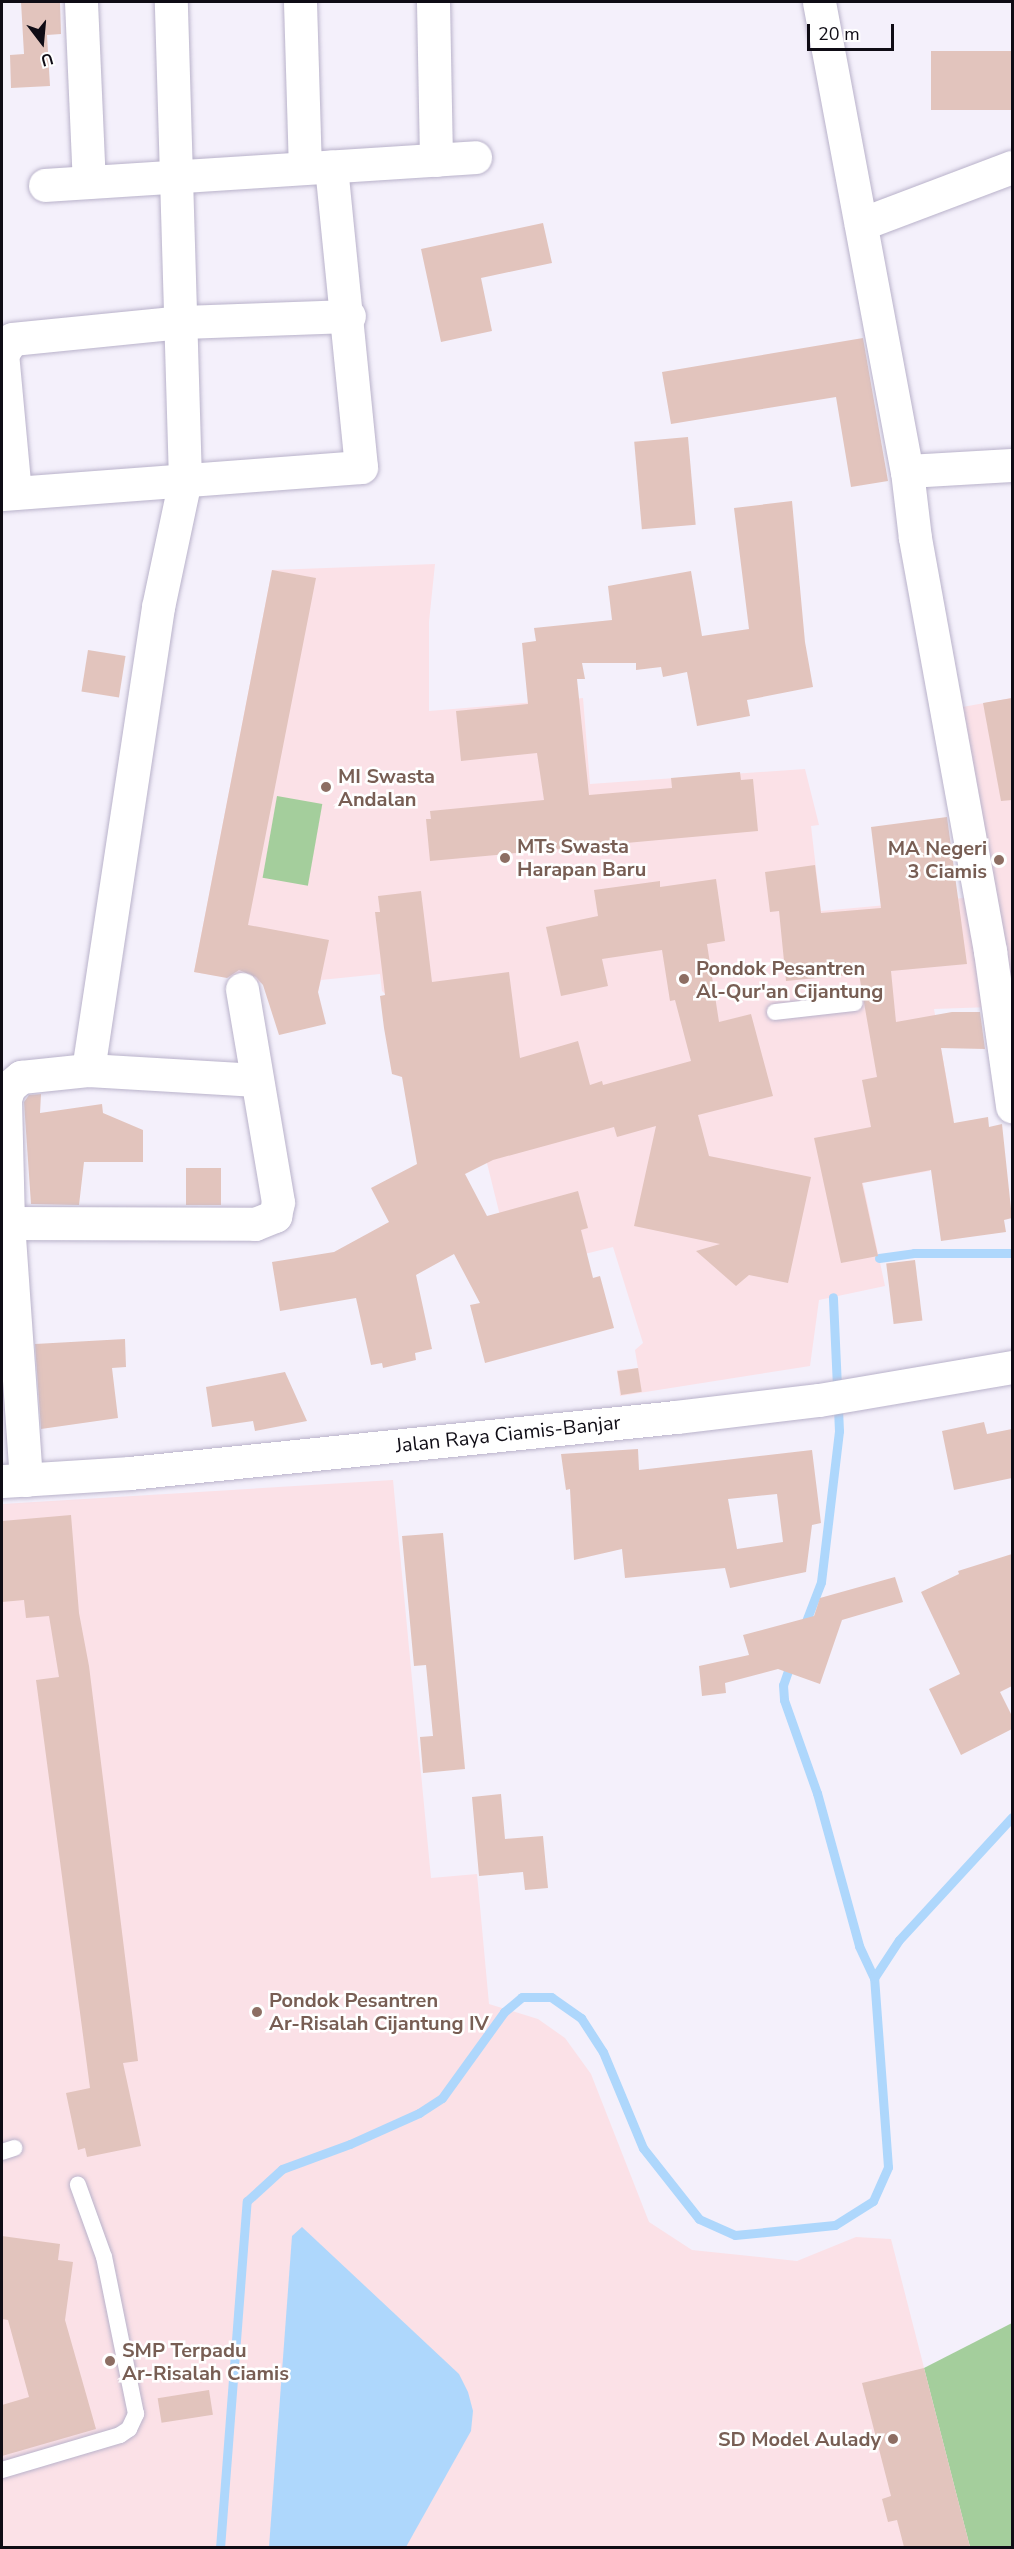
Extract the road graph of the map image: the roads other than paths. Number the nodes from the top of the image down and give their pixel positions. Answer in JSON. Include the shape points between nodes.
{"nodes":[{"id":1,"x":81,"y":2,"type":"edge"},
{"id":2,"x":171,"y":2,"type":"edge"},
{"id":3,"x":300,"y":2,"type":"edge"},
{"id":4,"x":434,"y":2,"type":"edge"},
{"id":5,"x":819,"y":2,"type":"edge"},
{"id":6,"x":475,"y":157,"type":"dead end"},
{"id":7,"x":436,"y":160,"type":"junction"},
{"id":8,"x":1012,"y":166,"type":"edge"},
{"id":9,"x":318,"y":167,"type":"junction"},
{"id":10,"x":175,"y":176,"type":"junction"},
{"id":11,"x":89,"y":182,"type":"junction"},
{"id":12,"x":45,"y":185,"type":"dead end"},
{"id":13,"x":861,"y":224,"type":"junction"},
{"id":14,"x":349,"y":316,"type":"junction"},
{"id":15,"x":183,"y":322,"type":"junction"},
{"id":16,"x":1012,"y":465,"type":"edge"},
{"id":17,"x":907,"y":471,"type":"junction"},
{"id":18,"x":185,"y":480,"type":"junction"},
{"id":19,"x":8,"y":494,"type":"edge"},
{"id":20,"x":242,"y":989,"type":"dead end"},
{"id":21,"x":854,"y":1003,"type":"dead end"},
{"id":22,"x":775,"y":1012,"type":"dead end"},
{"id":23,"x":88,"y":1070,"type":"junction"},
{"id":24,"x":257,"y":1080,"type":"junction"},
{"id":25,"x":1012,"y":1106,"type":"edge"},
{"id":26,"x":8,"y":1223,"type":"junction"},
{"id":27,"x":1012,"y":1367,"type":"edge"},
{"id":28,"x":14,"y":1480,"type":"edge"},
{"id":29,"x":78,"y":2185,"type":"dead end"},
{"id":30,"x":2,"y":2470,"type":"edge"}],
"edges":[{"from":1,"to":11,"type":"main road"},
{"from":2,"to":10,"type":"main road"},
{"from":3,"to":9,"type":"main road"},
{"from":4,"to":7,"type":"main road"},
{"from":5,"to":13,"type":"main road"},
{"from":6,"to":7,"type":"main road"},
{"from":7,"to":9,"type":"main road"},
{"from":8,"to":13,"type":"main road"},
{"from":9,"to":10,"type":"main road"},
{"from":9,"to":14,"type":"main road"},
{"from":10,"to":11,"type":"main road"},
{"from":10,"to":15,"type":"main road"},
{"from":11,"to":12,"type":"main road"},
{"from":13,"to":17,"type":"main road"},
{"from":14,"to":15,"type":"main road"},
{"from":14,"to":18,"type":"main road","via":[[361,467]]},
{"from":15,"to":18,"type":"main road"},
{"from":15,"to":19,"type":"main road","via":[[24,336],[8,341],[2,354]]},
{"from":16,"to":17,"type":"main road"},
{"from":17,"to":25,"type":"main road","via":[[915,538],[990,951]]},
{"from":18,"to":19,"type":"main road"},
{"from":18,"to":23,"type":"main road","via":[[158,607]]},
{"from":20,"to":24,"type":"main road"},
{"from":21,"to":22,"type":"lane"},
{"from":23,"to":24,"type":"main road"},
{"from":23,"to":26,"type":"main road","via":[[21,1077],[9,1087],[5,1099]]},
{"from":24,"to":26,"type":"main road","via":[[278,1202],[272,1219],[255,1224]]},
{"from":26,"to":28,"type":"main road"},
{"from":27,"to":28,"type":"main road","name":"Jalan Raya Ciamis-Banjar","via":[[819,1400],[130,1473]]},
{"from":29,"to":30,"type":"lane","via":[[104,2257],[136,2414],[129,2429],[120,2435]]}]}
